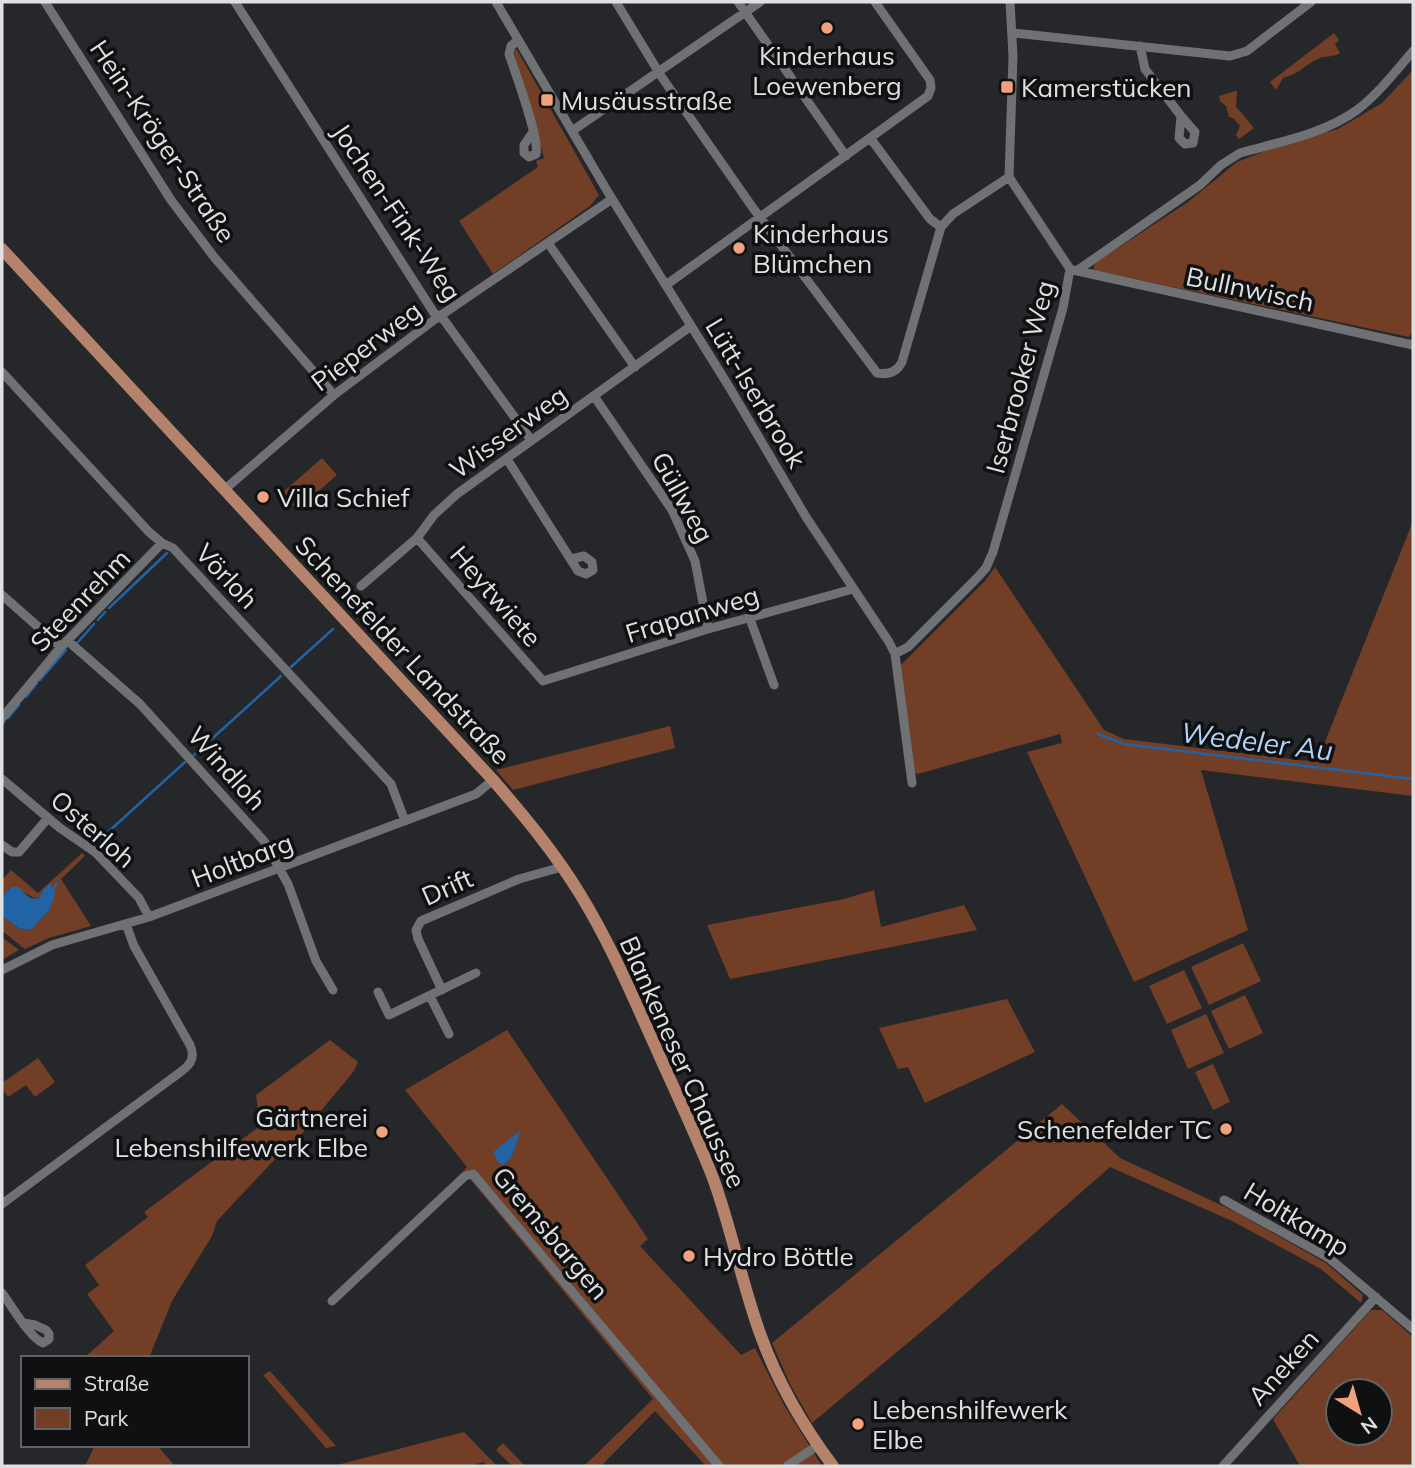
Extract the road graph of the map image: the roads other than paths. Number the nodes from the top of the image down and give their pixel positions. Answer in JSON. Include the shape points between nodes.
{"nodes":[{"id":1,"x":45,"y":2,"type":"edge"},
{"id":2,"x":235,"y":2,"type":"edge"},
{"id":3,"x":496,"y":2,"type":"edge"},
{"id":4,"x":617,"y":2,"type":"edge"},
{"id":5,"x":738,"y":2,"type":"edge"},
{"id":6,"x":760,"y":2,"type":"edge"},
{"id":7,"x":875,"y":2,"type":"edge"},
{"id":8,"x":1010,"y":2,"type":"edge"},
{"id":9,"x":1311,"y":2,"type":"edge"},
{"id":10,"x":744,"y":12,"type":"junction"},
{"id":11,"x":1013,"y":33,"type":"junction"},
{"id":12,"x":518,"y":40,"type":"junction"},
{"id":13,"x":1140,"y":46,"type":"junction"},
{"id":14,"x":1413,"y":51,"type":"edge"},
{"id":15,"x":657,"y":71,"type":"junction"},
{"id":16,"x":1181,"y":116,"type":"dead end"},
{"id":17,"x":572,"y":131,"type":"junction"},
{"id":18,"x":533,"y":132,"type":"dead end"},
{"id":19,"x":871,"y":139,"type":"junction"},
{"id":20,"x":846,"y":156,"type":"junction"},
{"id":21,"x":1009,"y":177,"type":"junction"},
{"id":22,"x":612,"y":199,"type":"junction"},
{"id":23,"x":761,"y":218,"type":"junction"},
{"id":24,"x":941,"y":227,"type":"junction"},
{"id":25,"x":548,"y":243,"type":"junction"},
{"id":26,"x":2,"y":249,"type":"edge"},
{"id":27,"x":1074,"y":270,"type":"junction"},
{"id":28,"x":666,"y":285,"type":"junction"},
{"id":29,"x":439,"y":317,"type":"junction"},
{"id":30,"x":691,"y":326,"type":"junction"},
{"id":31,"x":1413,"y":345,"type":"edge"},
{"id":32,"x":635,"y":367,"type":"junction"},
{"id":33,"x":2,"y":372,"type":"edge"},
{"id":34,"x":334,"y":395,"type":"junction"},
{"id":35,"x":594,"y":396,"type":"junction"},
{"id":36,"x":531,"y":440,"type":"junction"},
{"id":37,"x":507,"y":459,"type":"junction"},
{"id":38,"x":224,"y":490,"type":"junction"},
{"id":39,"x":417,"y":538,"type":"junction"},
{"id":40,"x":162,"y":543,"type":"junction"},
{"id":41,"x":571,"y":559,"type":"dead end"},
{"id":42,"x":361,"y":586,"type":"dead end"},
{"id":43,"x":853,"y":589,"type":"junction"},
{"id":44,"x":2,"y":595,"type":"edge"},
{"id":45,"x":750,"y":619,"type":"junction"},
{"id":46,"x":708,"y":629,"type":"junction"},
{"id":47,"x":64,"y":644,"type":"junction"},
{"id":48,"x":895,"y":654,"type":"junction"},
{"id":49,"x":543,"y":681,"type":"joint"},
{"id":50,"x":774,"y":685,"type":"dead end"},
{"id":51,"x":2,"y":718,"type":"edge"},
{"id":52,"x":2,"y":779,"type":"edge"},
{"id":53,"x":493,"y":780,"type":"junction"},
{"id":54,"x":912,"y":783,"type":"dead end"},
{"id":55,"x":48,"y":818,"type":"junction"},
{"id":56,"x":405,"y":821,"type":"junction"},
{"id":57,"x":541,"y":837,"type":"joint"},
{"id":58,"x":2,"y":845,"type":"edge"},
{"id":59,"x":278,"y":867,"type":"junction"},
{"id":60,"x":562,"y":867,"type":"junction"},
{"id":61,"x":149,"y":917,"type":"junction"},
{"id":62,"x":125,"y":924,"type":"junction"},
{"id":63,"x":2,"y":970,"type":"edge"},
{"id":64,"x":477,"y":973,"type":"dead end"},
{"id":65,"x":333,"y":990,"type":"dead end"},
{"id":66,"x":442,"y":990,"type":"junction"},
{"id":67,"x":378,"y":992,"type":"dead end"},
{"id":68,"x":430,"y":996,"type":"junction"},
{"id":69,"x":449,"y":1034,"type":"dead end"},
{"id":70,"x":1224,"y":1200,"type":"dead end"},
{"id":71,"x":2,"y":1204,"type":"edge"},
{"id":72,"x":2,"y":1293,"type":"edge"},
{"id":73,"x":1376,"y":1297,"type":"junction"},
{"id":74,"x":332,"y":1301,"type":"dead end"},
{"id":75,"x":24,"y":1323,"type":"dead end"},
{"id":76,"x":1413,"y":1329,"type":"edge"},
{"id":77,"x":817,"y":1446,"type":"junction"},
{"id":78,"x":719,"y":1466,"type":"edge"},
{"id":79,"x":787,"y":1466,"type":"edge"},
{"id":80,"x":832,"y":1466,"type":"edge"},
{"id":81,"x":1223,"y":1466,"type":"edge"}],
"edges":[{"from":1,"to":34,"type":"street","name":"Hein-Kröger-Straße","via":[[171,200],[214,257]]},
{"from":2,"to":29,"type":"street","name":"Jochen-Fink-Weg"},
{"from":3,"to":12,"type":"street","name":"Lütt-Iserbrook"},
{"from":4,"to":15,"type":"street"},
{"from":5,"to":10,"type":"street"},
{"from":6,"to":10,"type":"street"},
{"from":7,"to":19,"type":"street","via":[[931,88],[925,99]]},
{"from":8,"to":11,"type":"street"},
{"from":9,"to":13,"type":"street","via":[[1238,55]]},
{"from":10,"to":15,"type":"street"},
{"from":10,"to":20,"type":"street"},
{"from":11,"to":13,"type":"street"},
{"from":11,"to":21,"type":"street"},
{"from":12,"to":17,"type":"street","name":"Lütt-Iserbrook"},
{"from":12,"to":18,"type":"street","via":[[509,54]]},
{"from":13,"to":16,"type":"street","via":[[1145,69]]},
{"from":14,"to":27,"type":"street","via":[[1370,99],[1346,117],[1230,158],[1200,185]]},
{"from":15,"to":17,"type":"street"},
{"from":15,"to":23,"type":"street"},
{"from":17,"to":22,"type":"street","name":"Lütt-Iserbrook"},
{"from":19,"to":20,"type":"street"},
{"from":19,"to":24,"type":"street","via":[[930,219]]},
{"from":20,"to":23,"type":"street"},
{"from":21,"to":24,"type":"street"},
{"from":21,"to":27,"type":"street","name":"Iserbrooker Weg"},
{"from":22,"to":25,"type":"street","name":"Pieperweg"},
{"from":22,"to":28,"type":"street","name":"Lütt-Iserbrook"},
{"from":23,"to":24,"type":"street","via":[[872,368],[888,374],[900,366],[904,355]]},
{"from":23,"to":28,"type":"street"},
{"from":25,"to":29,"type":"street","name":"Pieperweg"},
{"from":25,"to":32,"type":"street"},
{"from":26,"to":38,"type":"main road","name":"Schenefelder Landstraße"},
{"from":27,"to":31,"type":"street","name":"Bullnwisch"},
{"from":27,"to":48,"type":"street","name":"Iserbrooker Weg","via":[[986,568],[908,647]]},
{"from":28,"to":30,"type":"street","name":"Lütt-Iserbrook"},
{"from":29,"to":34,"type":"street","name":"Pieperweg"},
{"from":29,"to":36,"type":"street","name":"Jochen-Fink-Weg"},
{"from":30,"to":32,"type":"street","name":"Wisserweg"},
{"from":30,"to":43,"type":"street","name":"Lütt-Iserbrook"},
{"from":32,"to":35,"type":"street","name":"Wisserweg"},
{"from":33,"to":40,"type":"street","name":"Vörloh"},
{"from":34,"to":38,"type":"street","name":"Pieperweg"},
{"from":35,"to":36,"type":"street","name":"Wisserweg"},
{"from":35,"to":46,"type":"street","name":"Güllweg","via":[[672,510],[695,561]]},
{"from":36,"to":37,"type":"street","name":"Wisserweg"},
{"from":37,"to":39,"type":"street","name":"Wisserweg","via":[[457,494]]},
{"from":37,"to":41,"type":"street"},
{"from":38,"to":53,"type":"main road","name":"Schenefelder Landstraße"},
{"from":39,"to":42,"type":"street","name":"Wisserweg"},
{"from":39,"to":49,"type":"street","name":"Heytwiete"},
{"from":40,"to":47,"type":"street","name":"Steenrehm"},
{"from":40,"to":56,"type":"street","name":"Vörloh","via":[[173,548],[391,784]]},
{"from":43,"to":45,"type":"street","name":"Frapanweg"},
{"from":43,"to":48,"type":"street","name":"Lütt-Iserbrook"},
{"from":44,"to":47,"type":"street","name":"Windloh"},
{"from":45,"to":46,"type":"street","name":"Frapanweg"},
{"from":45,"to":50,"type":"street"},
{"from":46,"to":49,"type":"street","name":"Frapanweg"},
{"from":47,"to":51,"type":"street","name":"Steenrehm"},
{"from":47,"to":59,"type":"street","name":"Windloh","via":[[148,713],[260,836]]},
{"from":48,"to":54,"type":"street","name":"Lütt-Iserbrook"},
{"from":52,"to":55,"type":"street","name":"Osterloh"},
{"from":53,"to":56,"type":"street","name":"Holtbarg","via":[[476,794]]},
{"from":53,"to":57,"type":"main road","name":"Schenefelder Landstraße"},
{"from":55,"to":58,"type":"street","via":[[19,852]]},
{"from":55,"to":61,"type":"street","name":"Osterloh","via":[[95,852],[139,898]]},
{"from":56,"to":59,"type":"street","name":"Holtbarg"},
{"from":57,"to":60,"type":"main road","name":"Blankeneser Chaussee"},
{"from":59,"to":61,"type":"street","name":"Holtbarg"},
{"from":59,"to":65,"type":"street","name":"Windloh","via":[[316,961]]},
{"from":60,"to":66,"type":"street","name":"Drift","via":[[519,879],[421,921],[418,939]]},
{"from":60,"to":77,"type":"main road","name":"Blankeneser Chaussee","via":[[617,963],[695,1134],[760,1335],[783,1388]]},
{"from":61,"to":62,"type":"street","name":"Holtbarg"},
{"from":62,"to":63,"type":"street","name":"Holtbarg","via":[[52,945]]},
{"from":62,"to":71,"type":"street","via":[[190,1045],[192,1060]]},
{"from":64,"to":66,"type":"street"},
{"from":66,"to":68,"type":"street"},
{"from":67,"to":68,"type":"street","via":[[389,1015]]},
{"from":68,"to":69,"type":"street"},
{"from":70,"to":73,"type":"street","name":"Holtkamp","via":[[1329,1258]]},
{"from":72,"to":75,"type":"street"},
{"from":73,"to":76,"type":"street","name":"Holtkamp"},
{"from":73,"to":81,"type":"street","name":"Aneken"},
{"from":74,"to":78,"type":"street","name":"Gremsbargen","via":[[473,1174]]},
{"from":77,"to":79,"type":"street"},
{"from":77,"to":80,"type":"main road","name":"Blankeneser Chaussee"}]}
